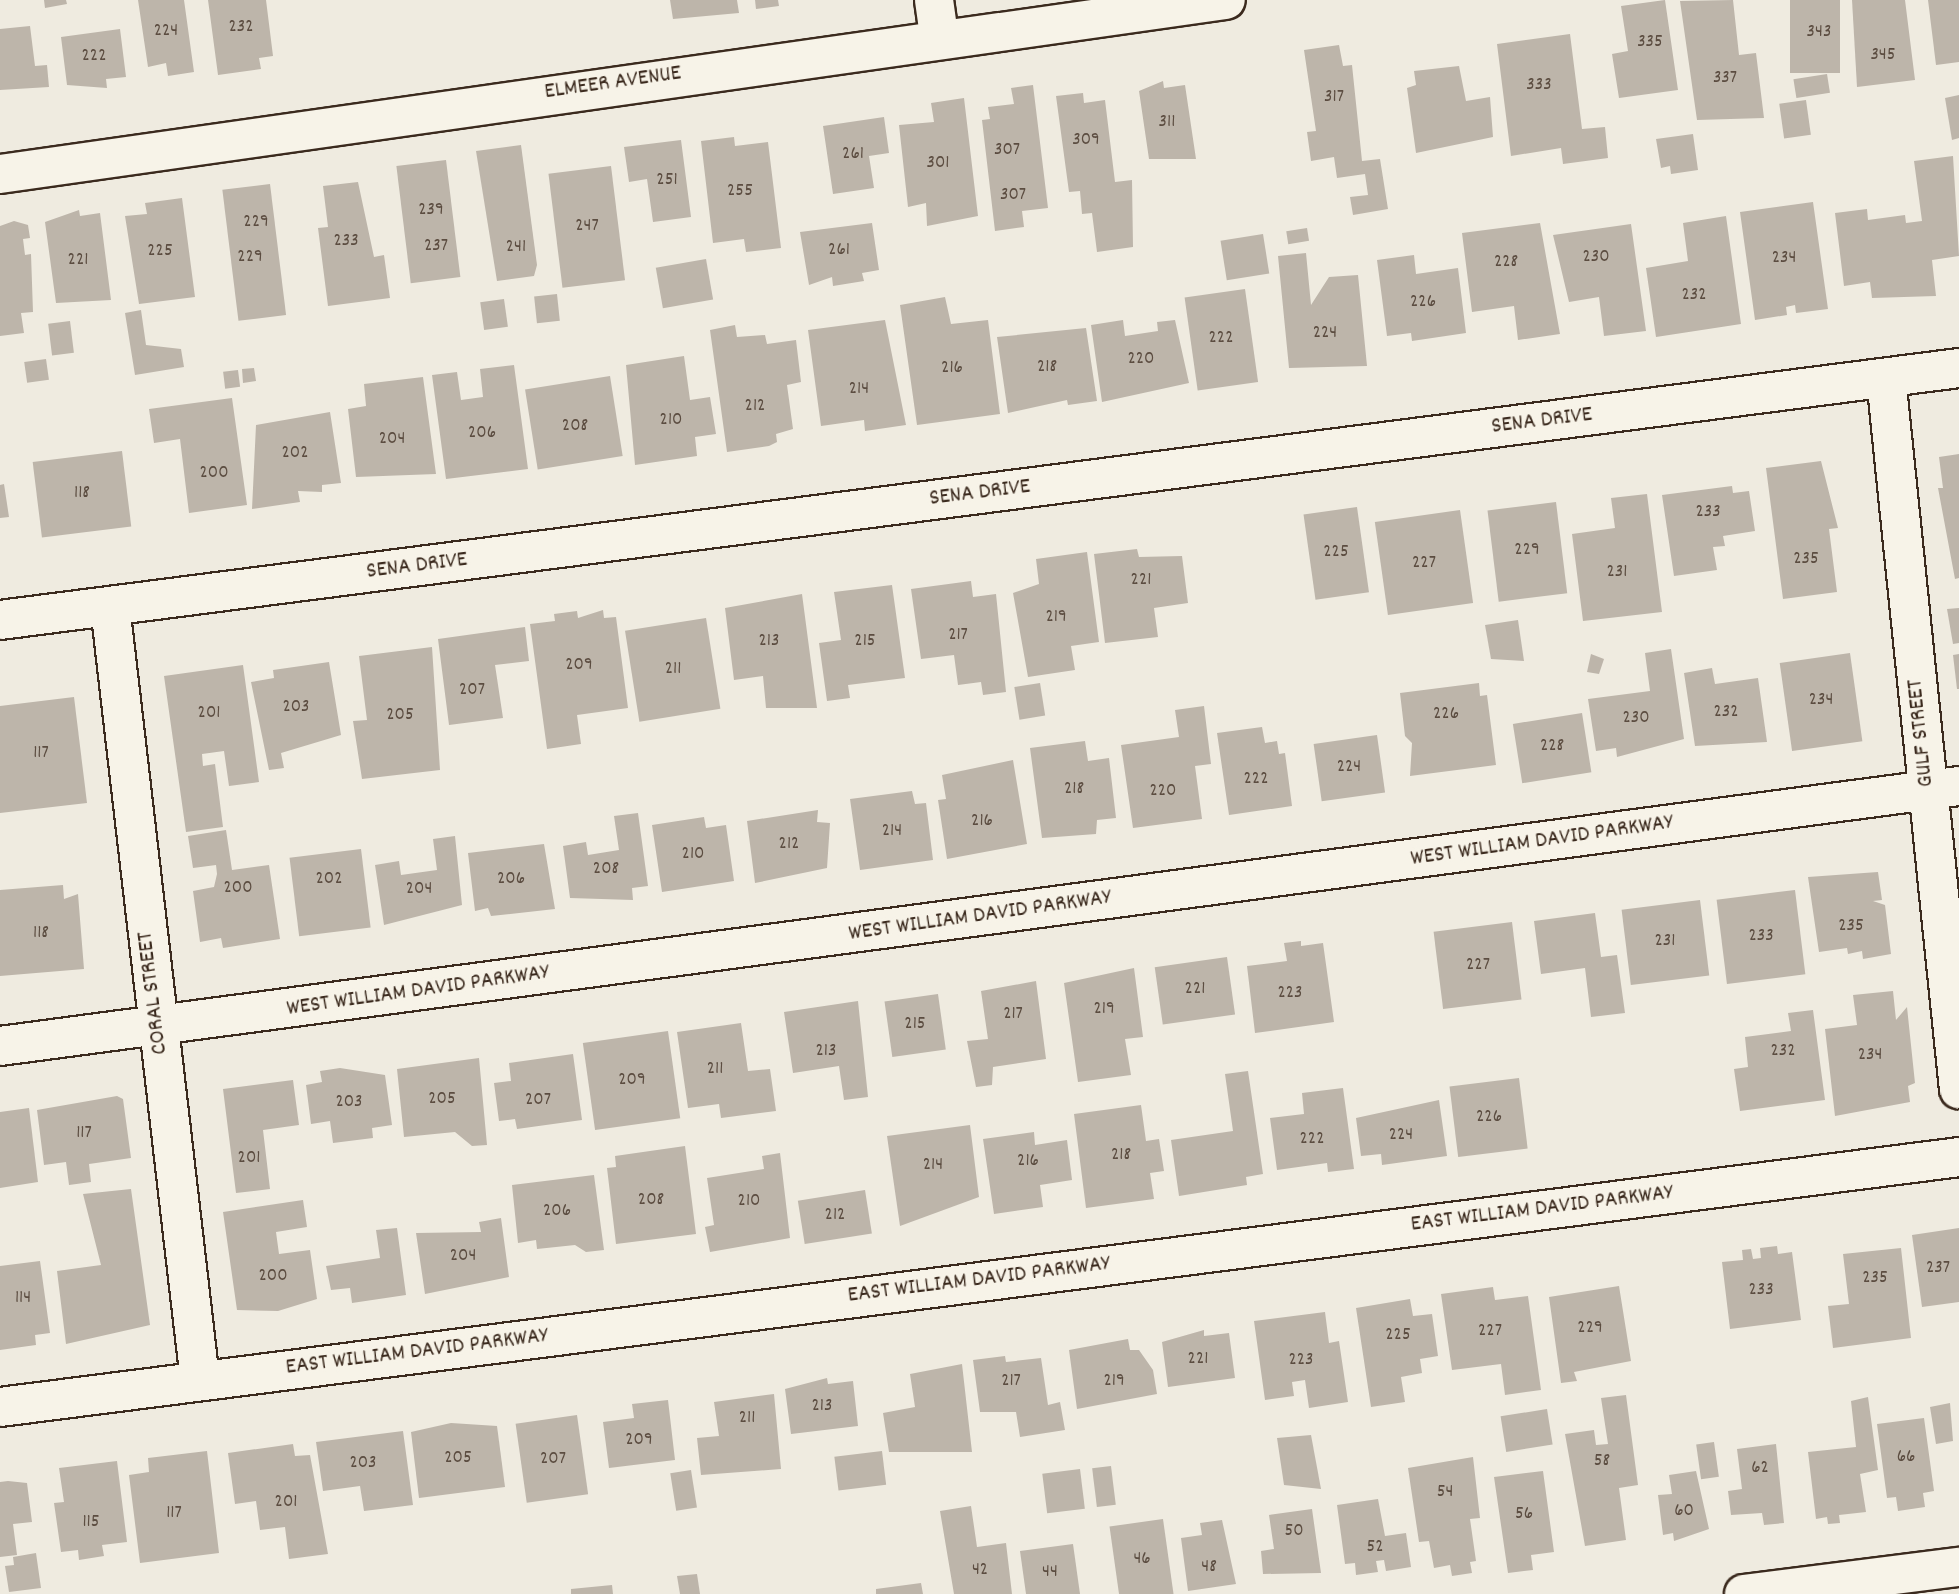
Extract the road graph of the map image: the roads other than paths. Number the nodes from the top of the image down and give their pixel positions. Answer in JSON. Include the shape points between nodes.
{"nodes":[{"id":1,"x":1226,"y":0,"type":"edge"},
{"id":2,"x":937,"y":18,"type":"edge"},
{"id":3,"x":0,"y":174,"type":"edge"},
{"id":4,"x":1959,"y":368,"type":"edge"},
{"id":5,"x":1886,"y":378,"type":"junction"},
{"id":6,"x":110,"y":606,"type":"junction"},
{"id":7,"x":0,"y":620,"type":"edge"},
{"id":8,"x":1944,"y":788,"type":"edge"},
{"id":9,"x":158,"y":1027,"type":"junction"},
{"id":10,"x":0,"y":1046,"type":"edge"},
{"id":11,"x":1959,"y":1089,"type":"edge"},
{"id":12,"x":1959,"y":1157,"type":"edge"},
{"id":13,"x":200,"y":1380,"type":"junction"},
{"id":14,"x":0,"y":1407,"type":"edge"},
{"id":15,"x":1959,"y":1567,"type":"edge"},
{"id":16,"x":1852,"y":1587,"type":"edge"},
{"id":17,"x":1744,"y":1594,"type":"edge"}],
"edges":[{"from":1,"to":2,"type":"street","name":"ELMEER AVENUE"},
{"from":2,"to":3,"type":"street","name":"ELMEER AVENUE"},
{"from":4,"to":5,"type":"street","name":"SENA DRIVE"},
{"from":5,"to":6,"type":"street","name":"SENA DRIVE"},
{"from":5,"to":8,"type":"street","name":"GULF STREET"},
{"from":6,"to":7,"type":"street","name":"SENA DRIVE"},
{"from":6,"to":9,"type":"street","name":"CORAL STREET"},
{"from":8,"to":9,"type":"street","name":"WEST WILLIAM DAVID PARKWAY"},
{"from":8,"to":11,"type":"street","name":"GULF STREET"},
{"from":9,"to":10,"type":"street","name":"WEST WILLIAM DAVID PARKWAY"},
{"from":9,"to":13,"type":"street","name":"CORAL STREET"},
{"from":12,"to":13,"type":"street","name":"EAST WILLIAM DAVID PARKWAY"},
{"from":13,"to":14,"type":"street","name":"EAST WILLIAM DAVID PARKWAY"},
{"from":15,"to":16,"type":"street"},
{"from":16,"to":17,"type":"street"}]}
